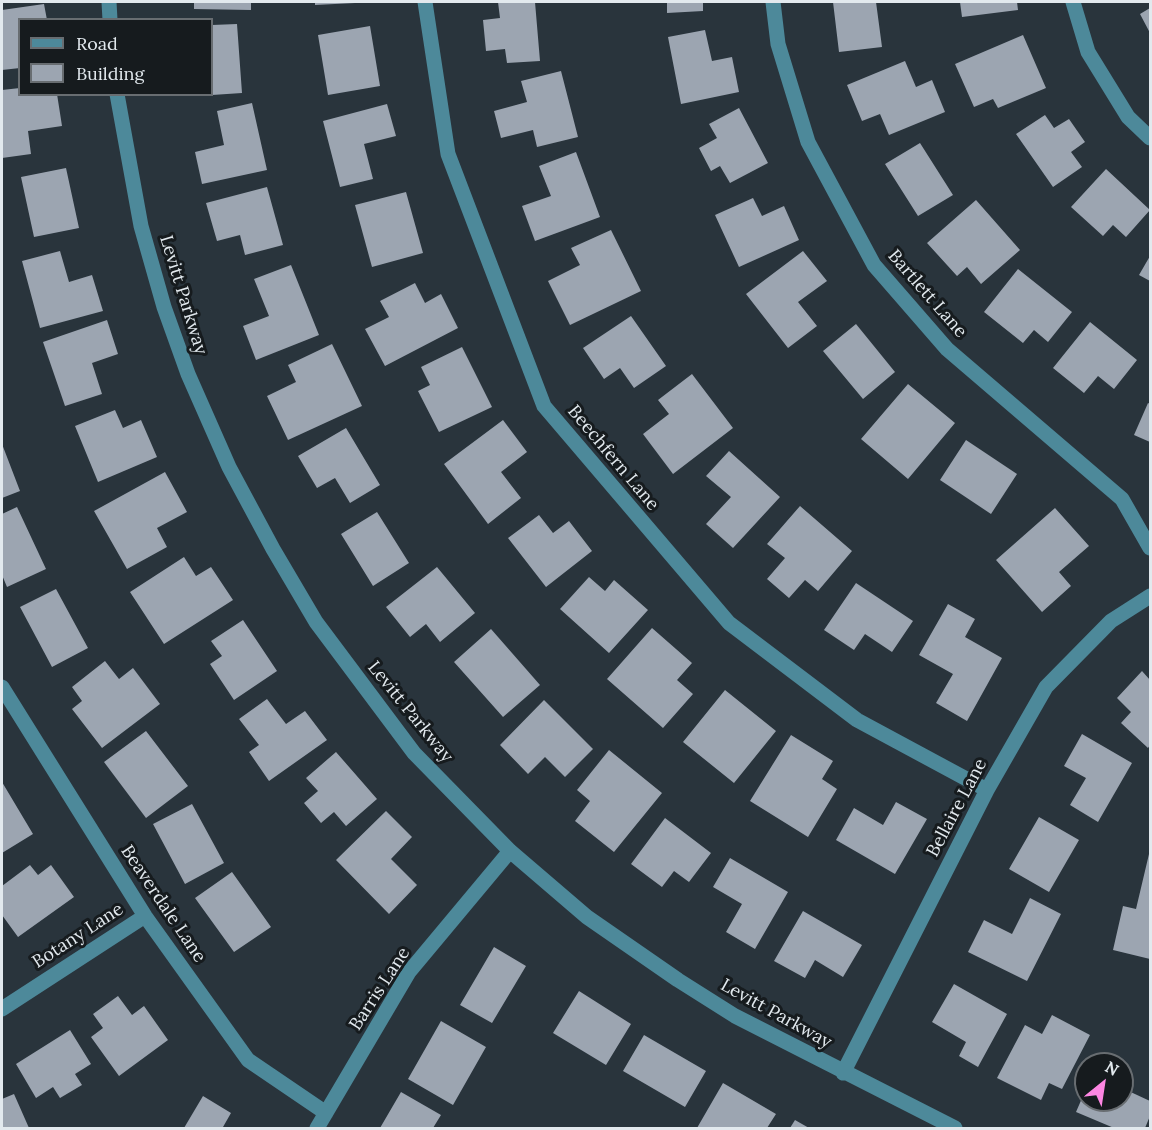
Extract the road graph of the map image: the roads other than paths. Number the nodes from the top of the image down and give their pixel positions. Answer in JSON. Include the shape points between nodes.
{"nodes":[{"id":1,"x":109,"y":2,"type":"edge"},
{"id":2,"x":424,"y":2,"type":"edge"},
{"id":3,"x":773,"y":2,"type":"edge"},
{"id":4,"x":1073,"y":2,"type":"edge"},
{"id":5,"x":110,"y":18,"type":"edge"},
{"id":6,"x":117,"y":96,"type":"edge"},
{"id":7,"x":1150,"y":138,"type":"edge"},
{"id":8,"x":1150,"y":548,"type":"edge"},
{"id":9,"x":1150,"y":596,"type":"edge"},
{"id":10,"x":2,"y":687,"type":"edge"},
{"id":11,"x":987,"y":790,"type":"junction"},
{"id":12,"x":510,"y":851,"type":"junction"},
{"id":13,"x":145,"y":916,"type":"junction"},
{"id":14,"x":2,"y":1009,"type":"edge"},
{"id":15,"x":843,"y":1073,"type":"junction"},
{"id":16,"x":326,"y":1113,"type":"junction"},
{"id":17,"x":317,"y":1128,"type":"edge"},
{"id":18,"x":955,"y":1128,"type":"edge"}],
"edges":[{"from":1,"to":5,"type":"street"},
{"from":2,"to":11,"type":"street","name":"Beechfern Lane","via":[[448,154],[544,406],[729,623],[857,720]]},
{"from":3,"to":8,"type":"street","name":"Bartlett Lane","via":[[778,44],[808,142],[874,265],[947,349],[1122,499]]},
{"from":4,"to":7,"type":"street","via":[[1088,51],[1128,117]]},
{"from":6,"to":12,"type":"street","name":"Levitt Parkway","via":[[141,226],[164,307],[188,374],[230,467],[316,622],[364,689],[414,753]]},
{"from":9,"to":11,"type":"street","name":"Bellaire Lane","via":[[1111,621],[1046,687]]},
{"from":10,"to":13,"type":"street","name":"Beaverdale Lane"},
{"from":11,"to":15,"type":"street","name":"Bellaire Lane"},
{"from":12,"to":15,"type":"street","name":"Levitt Parkway","via":[[587,917],[678,980],[735,1016]]},
{"from":12,"to":16,"type":"street","name":"Barris Lane","via":[[410,972]]},
{"from":13,"to":14,"type":"street","name":"Botany Lane"},
{"from":13,"to":16,"type":"street","name":"Beaverdale Lane","via":[[248,1060]]},
{"from":15,"to":18,"type":"street","name":"Levitt Parkway"},
{"from":16,"to":17,"type":"street","name":"Barris Lane"}]}
